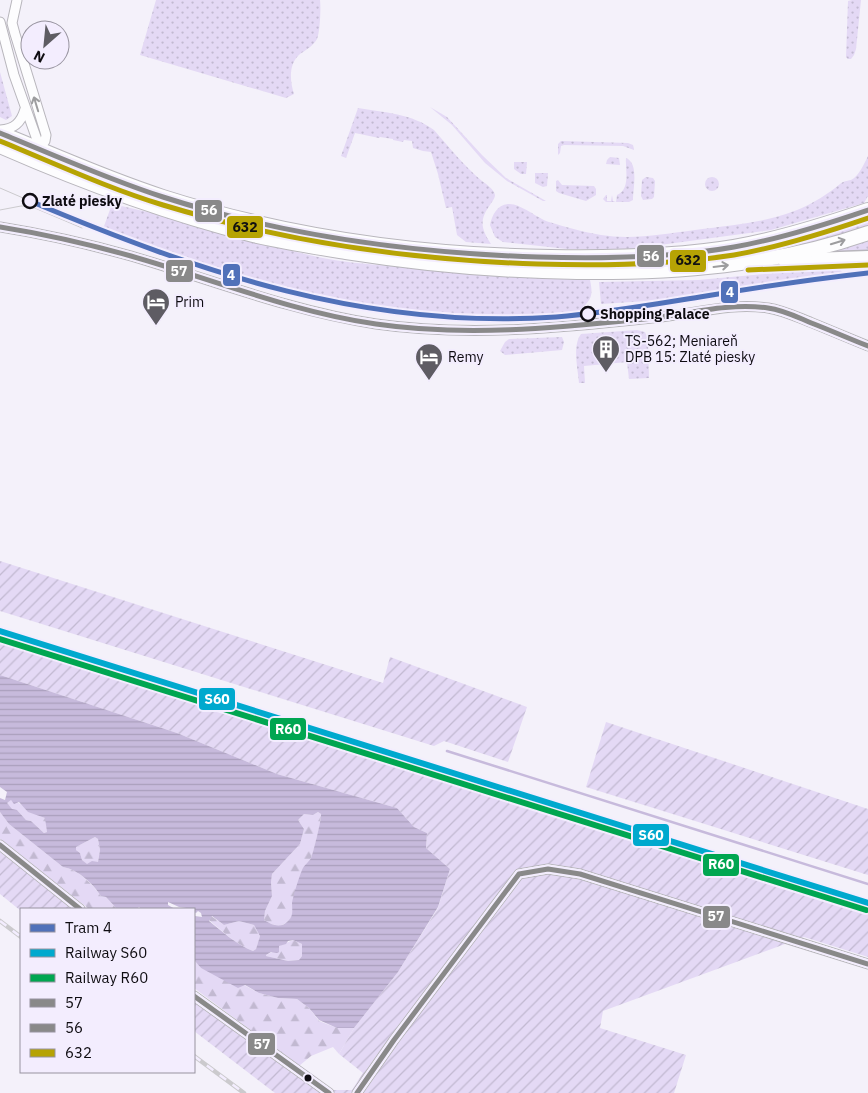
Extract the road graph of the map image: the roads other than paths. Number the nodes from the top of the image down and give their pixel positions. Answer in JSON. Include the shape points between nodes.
{"nodes":[{"id":1,"x":17,"y":0,"type":"edge"},
{"id":2,"x":0,"y":22,"type":"edge"},
{"id":3,"x":25,"y":109,"type":"junction"},
{"id":4,"x":0,"y":131,"type":"edge"},
{"id":5,"x":1,"y":147,"type":"edge"},
{"id":6,"x":39,"y":149,"type":"junction"},
{"id":7,"x":57,"y":170,"type":"junction"},
{"id":8,"x":868,"y":210,"type":"edge"},
{"id":9,"x":0,"y":227,"type":"edge"},
{"id":10,"x":868,"y":233,"type":"edge"},
{"id":11,"x":868,"y":257,"type":"edge"},
{"id":12,"x":756,"y":262,"type":"junction"},
{"id":13,"x":868,"y":346,"type":"edge"},
{"id":14,"x":0,"y":845,"type":"edge"},
{"id":15,"x":79,"y":908,"type":"edge"},
{"id":16,"x":868,"y":964,"type":"edge"},
{"id":17,"x":195,"y":997,"type":"edge"},
{"id":18,"x":329,"y":1093,"type":"edge"},
{"id":19,"x":357,"y":1093,"type":"edge"}],
"edges":[{"from":6,"to":1,"type":"street","one_way":true,"via":[[46,135],[12,23]]},
{"from":2,"to":3,"type":"street"},
{"from":3,"to":4,"type":"street","via":[[18,124]]},
{"from":3,"to":6,"type":"street"},
{"from":4,"to":6,"type":"main road"},
{"from":5,"to":6,"type":"street"},
{"from":5,"to":7,"type":"main road"},
{"from":6,"to":7,"type":"street"},
{"from":6,"to":8,"type":"main road","via":[[147,192],[238,219],[328,237],[473,255],[569,258],[674,255],[772,240]]},
{"from":7,"to":12,"type":"main road","one_way":true,"via":[[134,199],[244,232],[398,260],[508,270],[611,272],[682,270]]},
{"from":9,"to":13,"type":"street","via":[[53,236],[130,256],[279,303],[377,324],[484,331],[542,329],[747,306],[770,308],[792,315]]},
{"from":12,"to":10,"type":"main road","one_way":true,"via":[[798,254]]},
{"from":11,"to":12,"type":"main road"},
{"from":14,"to":15,"type":"street"},
{"from":16,"to":19,"type":"street","via":[[580,874],[548,869],[519,874]]},
{"from":17,"to":18,"type":"street"}]}
